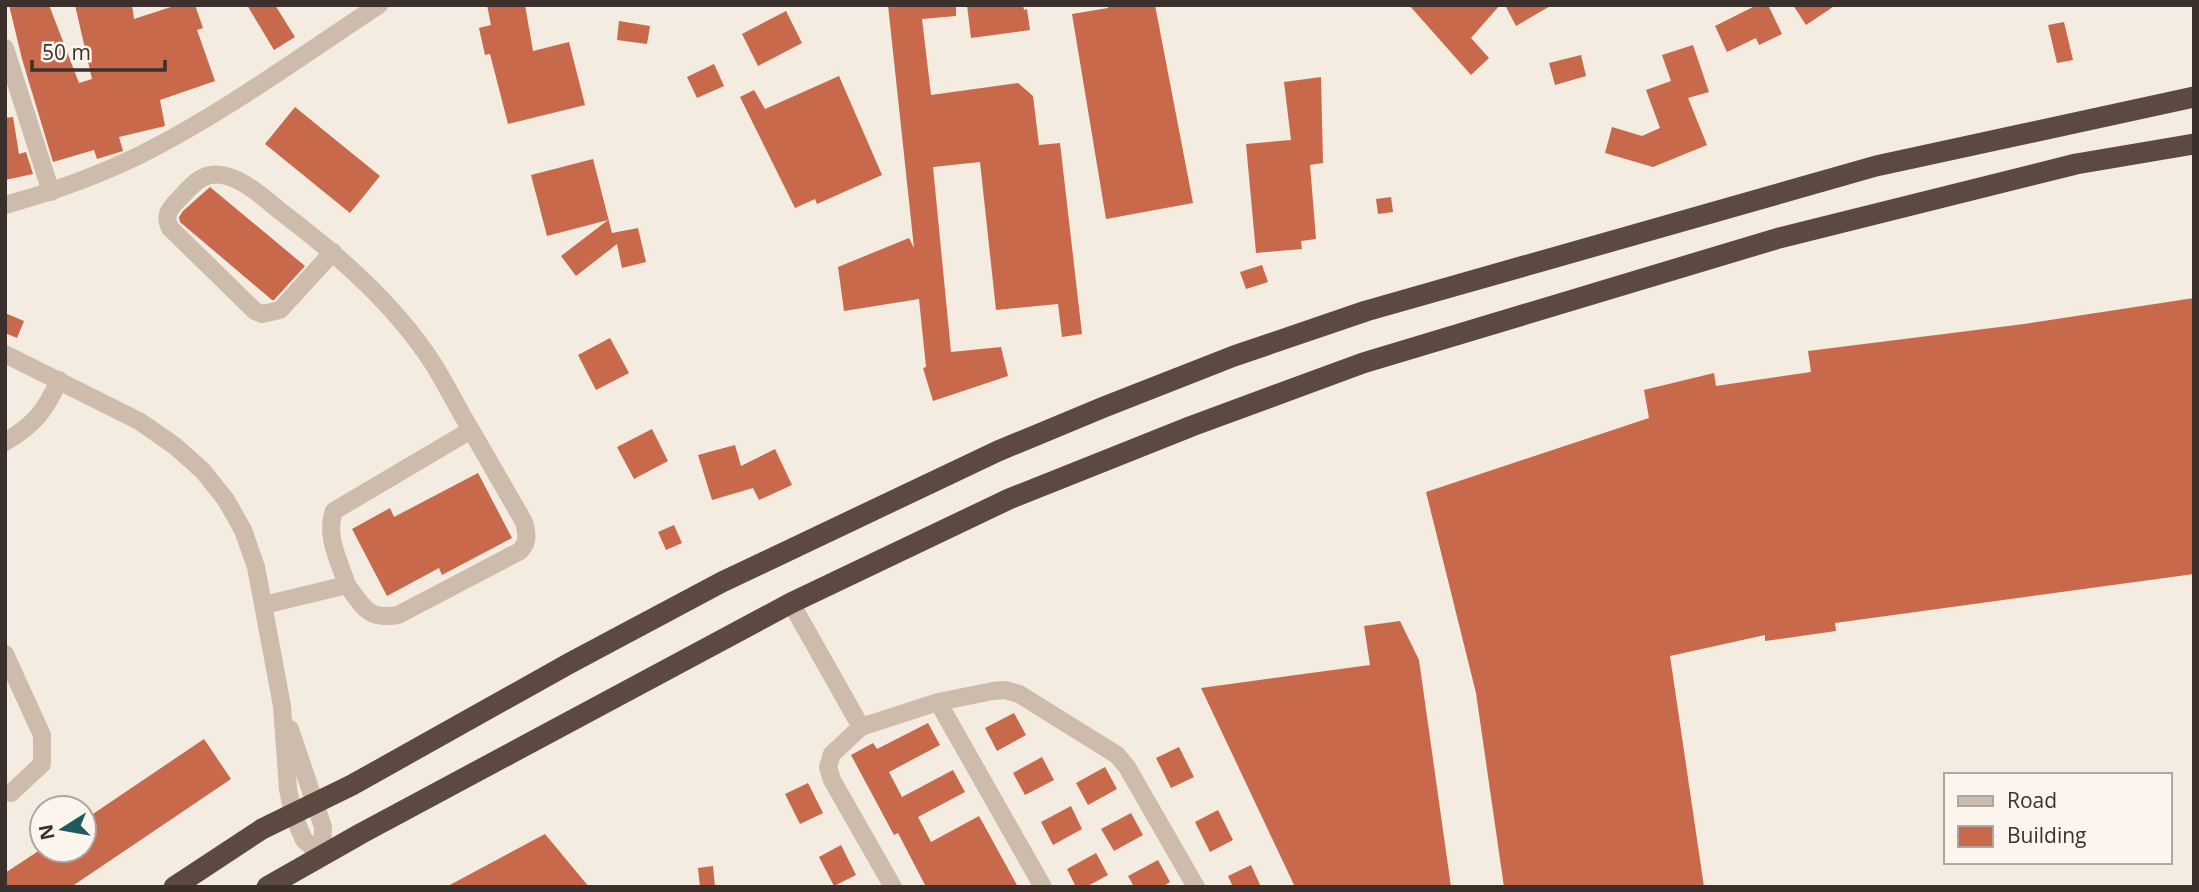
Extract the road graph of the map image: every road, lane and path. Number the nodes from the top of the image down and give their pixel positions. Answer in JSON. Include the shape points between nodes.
{"nodes":[{"id":1,"x":379,"y":5,"type":"edge"},
{"id":2,"x":5,"y":48,"type":"edge"},
{"id":3,"x":2194,"y":97,"type":"edge"},
{"id":4,"x":2194,"y":144,"type":"edge"},
{"id":5,"x":51,"y":192,"type":"junction"},
{"id":6,"x":5,"y":205,"type":"edge"},
{"id":7,"x":333,"y":252,"type":"junction"},
{"id":8,"x":5,"y":354,"type":"edge"},
{"id":9,"x":59,"y":380,"type":"junction"},
{"id":10,"x":471,"y":430,"type":"junction"},
{"id":11,"x":5,"y":442,"type":"edge"},
{"id":12,"x":347,"y":585,"type":"junction"},
{"id":13,"x":791,"y":603,"type":"junction"},
{"id":14,"x":264,"y":605,"type":"junction"},
{"id":15,"x":5,"y":654,"type":"edge"},
{"id":16,"x":938,"y":702,"type":"junction"},
{"id":17,"x":282,"y":706,"type":"junction"},
{"id":18,"x":861,"y":727,"type":"junction"},
{"id":19,"x":11,"y":793,"type":"dead end"},
{"id":20,"x":316,"y":803,"type":"junction"},
{"id":21,"x":293,"y":814,"type":"junction"},
{"id":22,"x":322,"y":855,"type":"junction"},
{"id":23,"x":174,"y":887,"type":"edge"},
{"id":24,"x":267,"y":887,"type":"edge"},
{"id":25,"x":893,"y":887,"type":"edge"},
{"id":26,"x":1043,"y":887,"type":"edge"},
{"id":27,"x":1196,"y":887,"type":"edge"}],
"edges":[{"from":1,"to":5,"type":"street","via":[[198,123],[140,155]]},
{"from":2,"to":5,"type":"street"},
{"from":3,"to":20,"type":"highway","via":[[1876,166],[1366,311],[1234,356],[998,451],[722,582]]},
{"from":4,"to":13,"type":"highway","via":[[2076,164],[1779,238],[1363,363],[1009,499]]},
{"from":5,"to":6,"type":"street"},
{"from":7,"to":7,"type":"street","via":[[280,310],[262,314],[170,228],[167,215],[198,180],[220,174],[248,186]]},
{"from":7,"to":10,"type":"street","via":[[411,335]]},
{"from":8,"to":9,"type":"street"},
{"from":9,"to":11,"type":"street","via":[[47,406],[25,430]]},
{"from":9,"to":14,"type":"street","via":[[139,422],[203,471],[243,530]]},
{"from":10,"to":12,"type":"street","via":[[334,511],[330,535]]},
{"from":10,"to":12,"type":"street","via":[[524,522],[526,544],[398,615],[374,615]]},
{"from":12,"to":14,"type":"street"},
{"from":13,"to":18,"type":"street"},
{"from":13,"to":22,"type":"highway"},
{"from":14,"to":17,"type":"street"},
{"from":15,"to":19,"type":"street","via":[[42,735],[42,764]]},
{"from":16,"to":18,"type":"street"},
{"from":16,"to":26,"type":"street"},
{"from":16,"to":27,"type":"street","via":[[993,691],[1019,694],[1118,755]]},
{"from":17,"to":20,"type":"street"},
{"from":17,"to":21,"type":"street"},
{"from":18,"to":25,"type":"street","via":[[831,754],[828,767]]},
{"from":20,"to":21,"type":"highway"},
{"from":20,"to":22,"type":"street","via":[[323,827]]},
{"from":21,"to":22,"type":"street","via":[[304,840]]},
{"from":21,"to":23,"type":"highway"},
{"from":22,"to":24,"type":"highway"}]}
